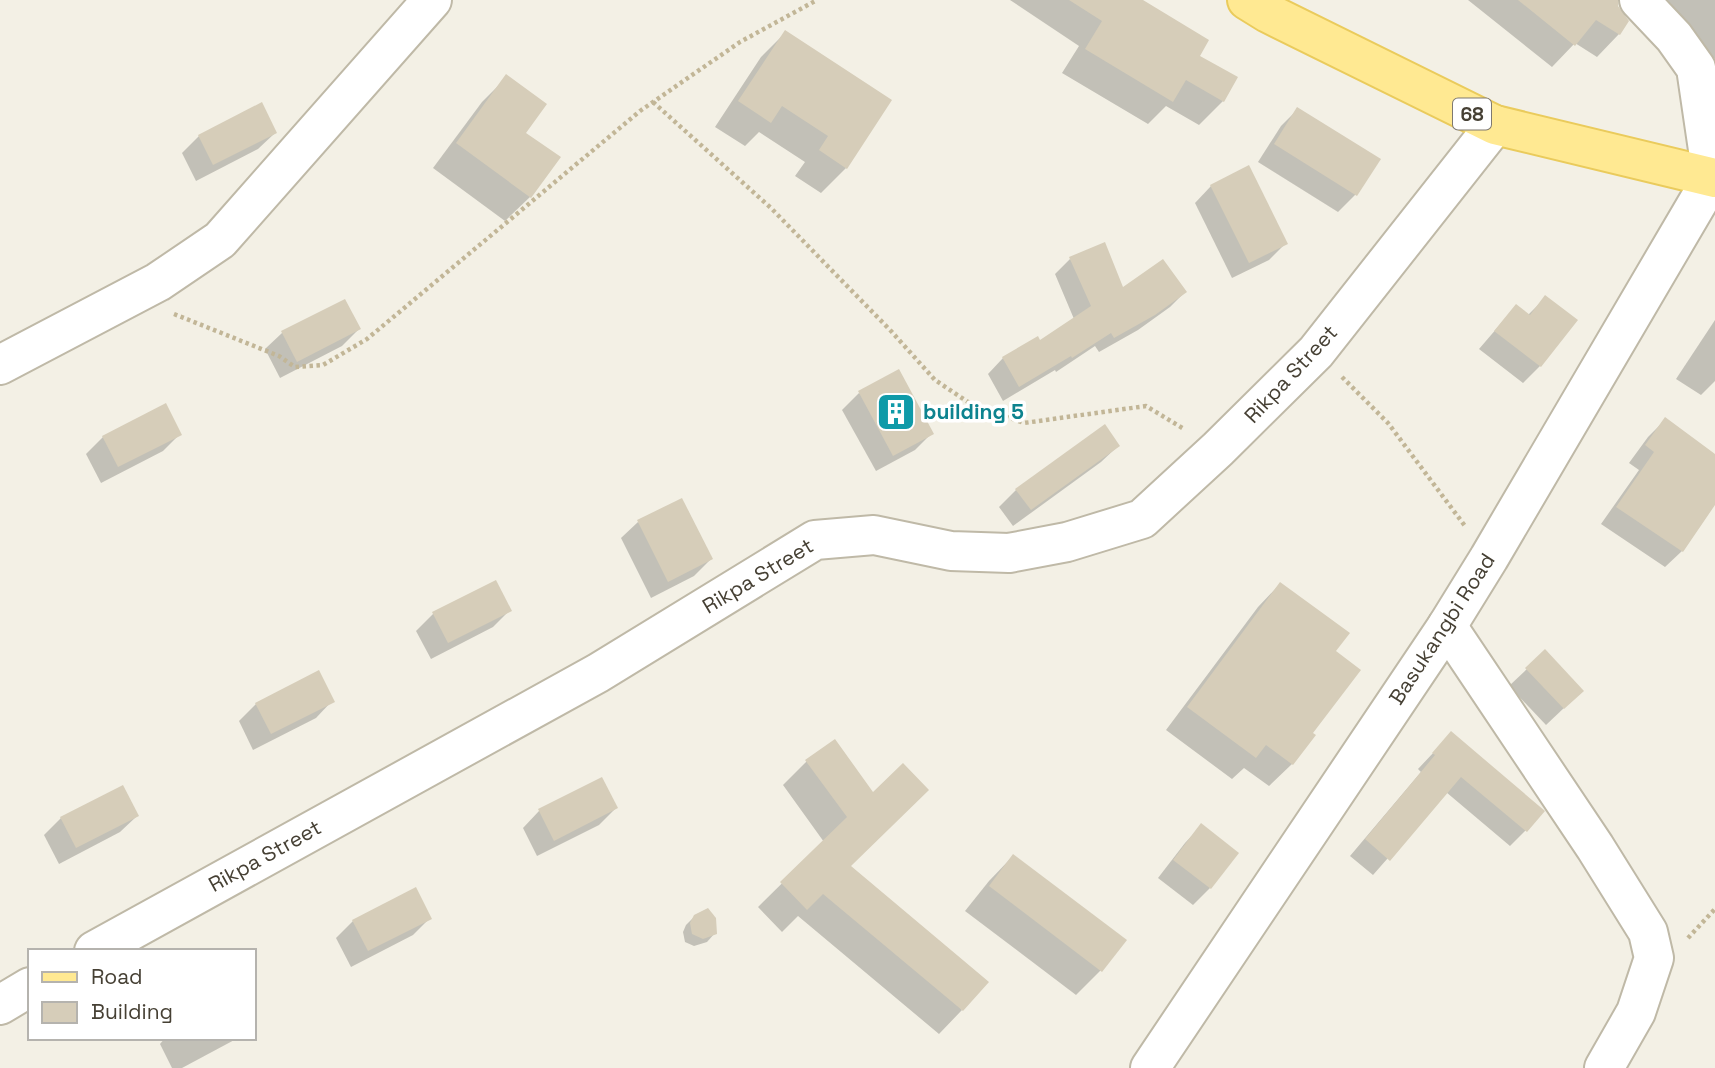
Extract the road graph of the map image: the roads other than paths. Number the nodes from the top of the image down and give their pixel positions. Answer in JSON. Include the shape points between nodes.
{"nodes":[{"id":1,"x":432,"y":0,"type":"edge"},
{"id":2,"x":1247,"y":0,"type":"edge"},
{"id":3,"x":1639,"y":0,"type":"edge"},
{"id":4,"x":1495,"y":125,"type":"junction"},
{"id":5,"x":1714,"y":176,"type":"edge"},
{"id":6,"x":0,"y":365,"type":"edge"},
{"id":7,"x":1447,"y":626,"type":"junction"},
{"id":8,"x":98,"y":949,"type":"edge"},
{"id":9,"x":28,"y":988,"type":"edge"},
{"id":10,"x":0,"y":1005,"type":"edge"},
{"id":11,"x":1150,"y":1068,"type":"edge"},
{"id":12,"x":1604,"y":1068,"type":"edge"}],
"edges":[{"from":1,"to":6,"type":"street","via":[[220,240],[158,282]]},
{"from":2,"to":4,"type":"main road","number":"68"},
{"from":3,"to":5,"type":"street","via":[[1696,68]]},
{"from":4,"to":5,"type":"main road","number":"68"},
{"from":4,"to":8,"type":"street","name":"Rikpa Street","via":[[1316,352],[1142,519],[1068,542],[1009,553],[951,551],[874,535],[815,540],[598,673]]},
{"from":5,"to":7,"type":"street","name":"Basukangbi Road"},
{"from":7,"to":11,"type":"street","name":"Basukangbi Road"},
{"from":7,"to":12,"type":"street","via":[[1648,932],[1654,958],[1636,1012]]},
{"from":9,"to":10,"type":"street"}]}
